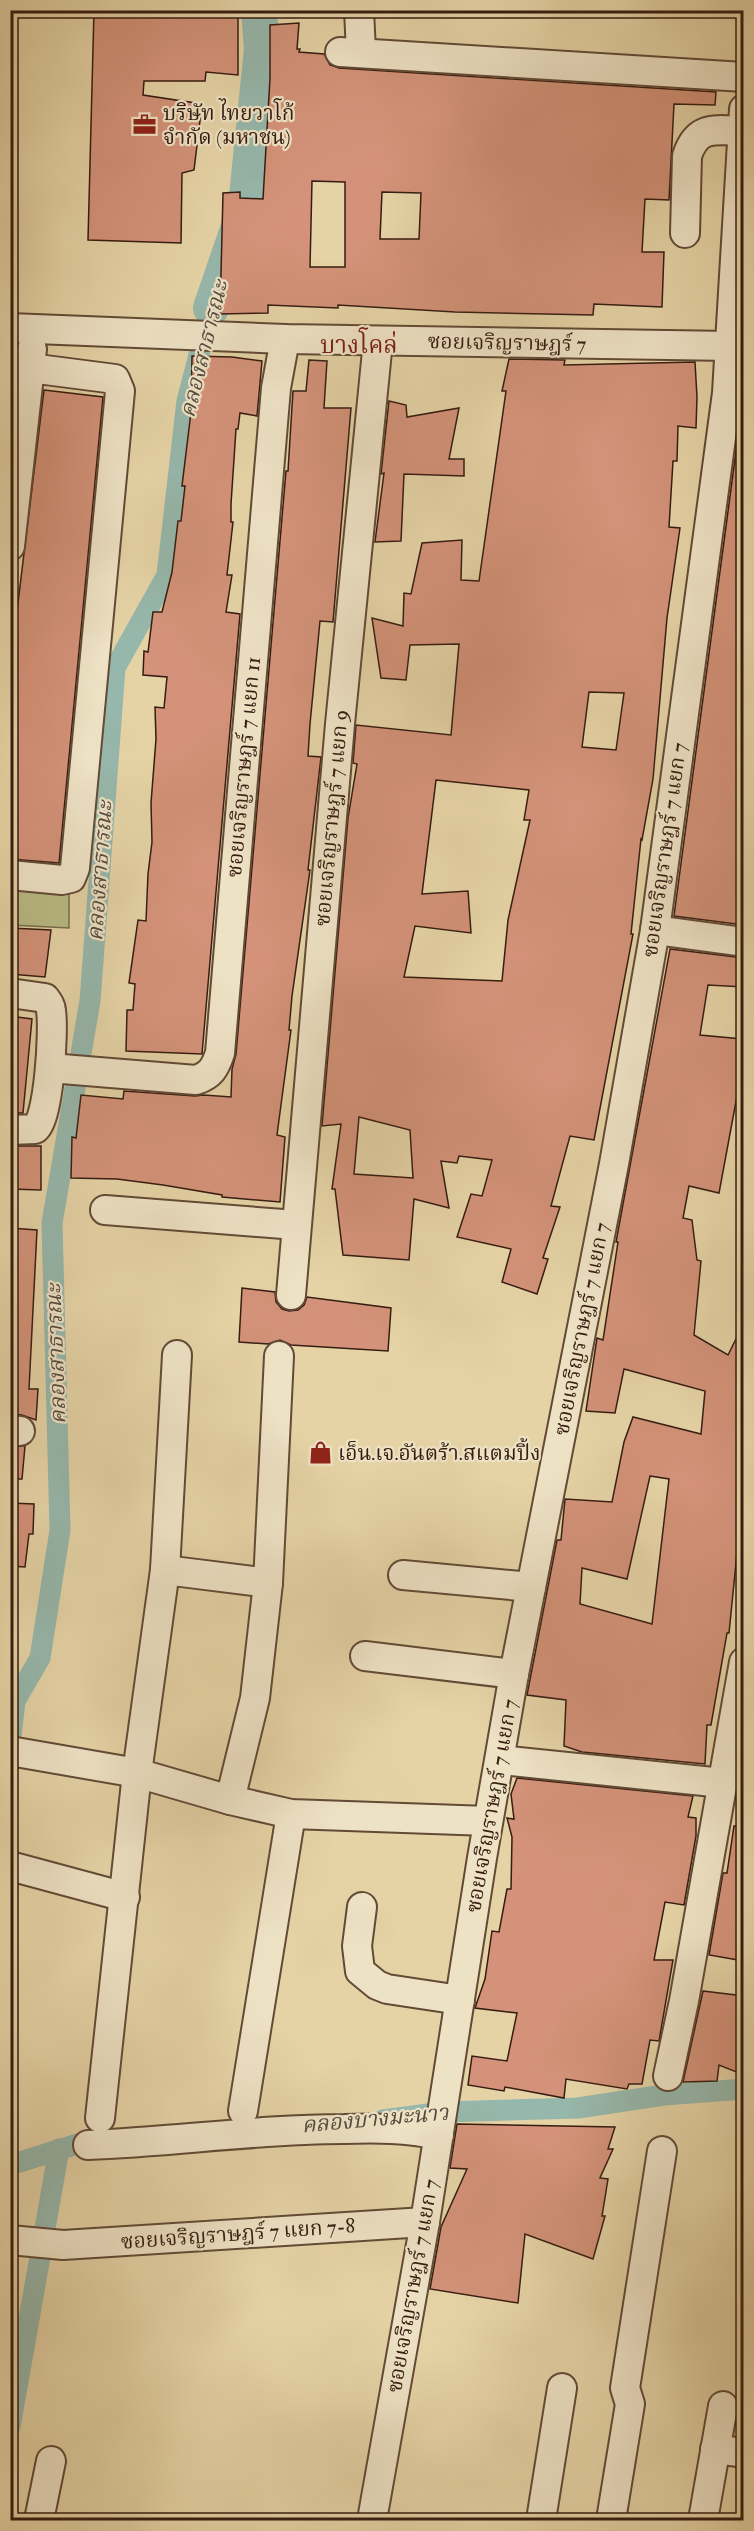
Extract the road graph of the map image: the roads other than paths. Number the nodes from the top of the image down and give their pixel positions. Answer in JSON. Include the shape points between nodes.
{"nodes":[{"id":1,"x":359,"y":10,"type":"edge"},
{"id":2,"x":744,"y":77,"type":"edge"},
{"id":3,"x":743,"y":120,"type":"edge"},
{"id":4,"x":685,"y":233,"type":"dead end"},
{"id":5,"x":740,"y":237,"type":"edge"},
{"id":6,"x":22,"y":328,"type":"edge"},
{"id":7,"x":285,"y":339,"type":"junction"},
{"id":8,"x":378,"y":341,"type":"junction"},
{"id":9,"x":731,"y":346,"type":"junction"},
{"id":10,"x":30,"y":368,"type":"junction"},
{"id":11,"x":10,"y":546,"type":"edge"},
{"id":12,"x":10,"y":875,"type":"edge"},
{"id":13,"x":655,"y":930,"type":"junction"},
{"id":14,"x":744,"y":942,"type":"edge"},
{"id":15,"x":10,"y":993,"type":"edge"},
{"id":16,"x":56,"y":1068,"type":"junction"},
{"id":17,"x":10,"y":1130,"type":"edge"},
{"id":18,"x":105,"y":1210,"type":"dead end"},
{"id":19,"x":296,"y":1225,"type":"junction"},
{"id":20,"x":291,"y":1295,"type":"dead end"},
{"id":21,"x":177,"y":1355,"type":"dead end"},
{"id":22,"x":279,"y":1356,"type":"dead end"},
{"id":23,"x":165,"y":1570,"type":"junction"},
{"id":24,"x":403,"y":1575,"type":"dead end"},
{"id":25,"x":268,"y":1583,"type":"junction"},
{"id":26,"x":531,"y":1587,"type":"junction"},
{"id":27,"x":365,"y":1656,"type":"dead end"},
{"id":28,"x":744,"y":1662,"type":"edge"},
{"id":29,"x":514,"y":1674,"type":"junction"},
{"id":30,"x":20,"y":1752,"type":"edge"},
{"id":31,"x":501,"y":1760,"type":"junction"},
{"id":32,"x":731,"y":1770,"type":"edge"},
{"id":33,"x":137,"y":1773,"type":"junction"},
{"id":34,"x":230,"y":1800,"type":"junction"},
{"id":35,"x":291,"y":1814,"type":"junction"},
{"id":36,"x":488,"y":1821,"type":"junction"},
{"id":37,"x":10,"y":1866,"type":"edge"},
{"id":38,"x":125,"y":1897,"type":"junction"},
{"id":39,"x":362,"y":1907,"type":"dead end"},
{"id":40,"x":460,"y":2000,"type":"junction"},
{"id":41,"x":668,"y":2076,"type":"dead end"},
{"id":42,"x":243,"y":2111,"type":"dead end"},
{"id":43,"x":100,"y":2118,"type":"dead end"},
{"id":44,"x":440,"y":2132,"type":"junction"},
{"id":45,"x":88,"y":2145,"type":"dead end"},
{"id":46,"x":662,"y":2151,"type":"dead end"},
{"id":47,"x":425,"y":2222,"type":"junction"},
{"id":48,"x":30,"y":2242,"type":"edge"},
{"id":49,"x":562,"y":2388,"type":"dead end"},
{"id":50,"x":723,"y":2406,"type":"dead end"},
{"id":51,"x":715,"y":2449,"type":"junction"},
{"id":52,"x":744,"y":2453,"type":"edge"},
{"id":53,"x":51,"y":2462,"type":"dead end"},
{"id":54,"x":39,"y":2520,"type":"edge"},
{"id":55,"x":372,"y":2520,"type":"edge"},
{"id":56,"x":541,"y":2520,"type":"edge"},
{"id":57,"x":611,"y":2520,"type":"edge"},
{"id":58,"x":703,"y":2520,"type":"edge"}],
"edges":[{"from":1,"to":2,"type":"street","via":[[351,52]]},
{"from":3,"to":4,"type":"street","via":[[698,135],[691,144],[687,156]]},
{"from":3,"to":5,"type":"street"},
{"from":5,"to":9,"type":"street"},
{"from":6,"to":7,"type":"street","name":"ซอยเจริญราษฎร์ 7"},
{"from":6,"to":10,"type":"street"},
{"from":7,"to":8,"type":"street","name":"ซอยเจริญราษฎร์ 7"},
{"from":7,"to":16,"type":"street","name":"ซอยเจริญราษฎร์ 7 แยก 11","via":[[276,388],[220,1053],[208,1076],[196,1080]]},
{"from":8,"to":9,"type":"street","name":"ซอยเจริญราษฎร์ 7"},
{"from":8,"to":19,"type":"street","name":"ซอยเจริญราษฎร์ 7 แยก 9"},
{"from":9,"to":13,"type":"street","name":"ซอยเจริญราษฎร์ 7 แยก 7"},
{"from":10,"to":11,"type":"street"},
{"from":10,"to":12,"type":"street","via":[[115,379],[120,391],[75,868],[70,878],[62,880]]},
{"from":13,"to":14,"type":"street"},
{"from":13,"to":26,"type":"street","name":"ซอยเจริญราษฎร์ 7 แยก 7","via":[[614,1164]]},
{"from":15,"to":16,"type":"street","via":[[38,996],[49,1004]]},
{"from":16,"to":17,"type":"street","via":[[39,1127],[30,1131]]},
{"from":18,"to":19,"type":"street"},
{"from":19,"to":20,"type":"street","name":"ซอยเจริญราษฎร์ 7 แยก 9"},
{"from":21,"to":23,"type":"street"},
{"from":22,"to":25,"type":"street"},
{"from":23,"to":25,"type":"street"},
{"from":23,"to":33,"type":"street"},
{"from":24,"to":26,"type":"street"},
{"from":25,"to":34,"type":"street","via":[[255,1698]]},
{"from":26,"to":29,"type":"street","name":"ซอยเจริญราษฎร์ 7 แยก 7"},
{"from":27,"to":29,"type":"street"},
{"from":28,"to":32,"type":"street"},
{"from":29,"to":31,"type":"street","name":"ซอยเจริญราษฎร์ 7 แยก 7"},
{"from":30,"to":33,"type":"street"},
{"from":31,"to":32,"type":"street"},
{"from":31,"to":36,"type":"street","name":"ซอยเจริญราษฎร์ 7 แยก 7"},
{"from":32,"to":41,"type":"street"},
{"from":33,"to":34,"type":"street"},
{"from":33,"to":38,"type":"street"},
{"from":34,"to":35,"type":"street"},
{"from":35,"to":36,"type":"street"},
{"from":35,"to":42,"type":"street"},
{"from":36,"to":40,"type":"street","name":"ซอยเจริญราษฎร์ 7 แยก 7"},
{"from":37,"to":38,"type":"street"},
{"from":38,"to":43,"type":"street"},
{"from":39,"to":40,"type":"street","via":[[357,1946],[360,1971],[387,1989]]},
{"from":40,"to":44,"type":"street","name":"ซอยเจริญราษฎร์ 7 แยก 7"},
{"from":44,"to":45,"type":"street","via":[[406,2128],[305,2129]]},
{"from":44,"to":47,"type":"street","name":"ซอยเจริญราษฎร์ 7 แยก 7"},
{"from":46,"to":57,"type":"street","via":[[625,2388],[630,2404]]},
{"from":47,"to":48,"type":"street","name":"ซอยเจริญราษฎร์ 7 แยก 7-8","via":[[63,2245]]},
{"from":47,"to":55,"type":"street","name":"ซอยเจริญราษฎร์ 7 แยก 7"},
{"from":49,"to":56,"type":"street"},
{"from":50,"to":51,"type":"street"},
{"from":51,"to":52,"type":"street"},
{"from":51,"to":58,"type":"street"},
{"from":53,"to":54,"type":"street"}]}
